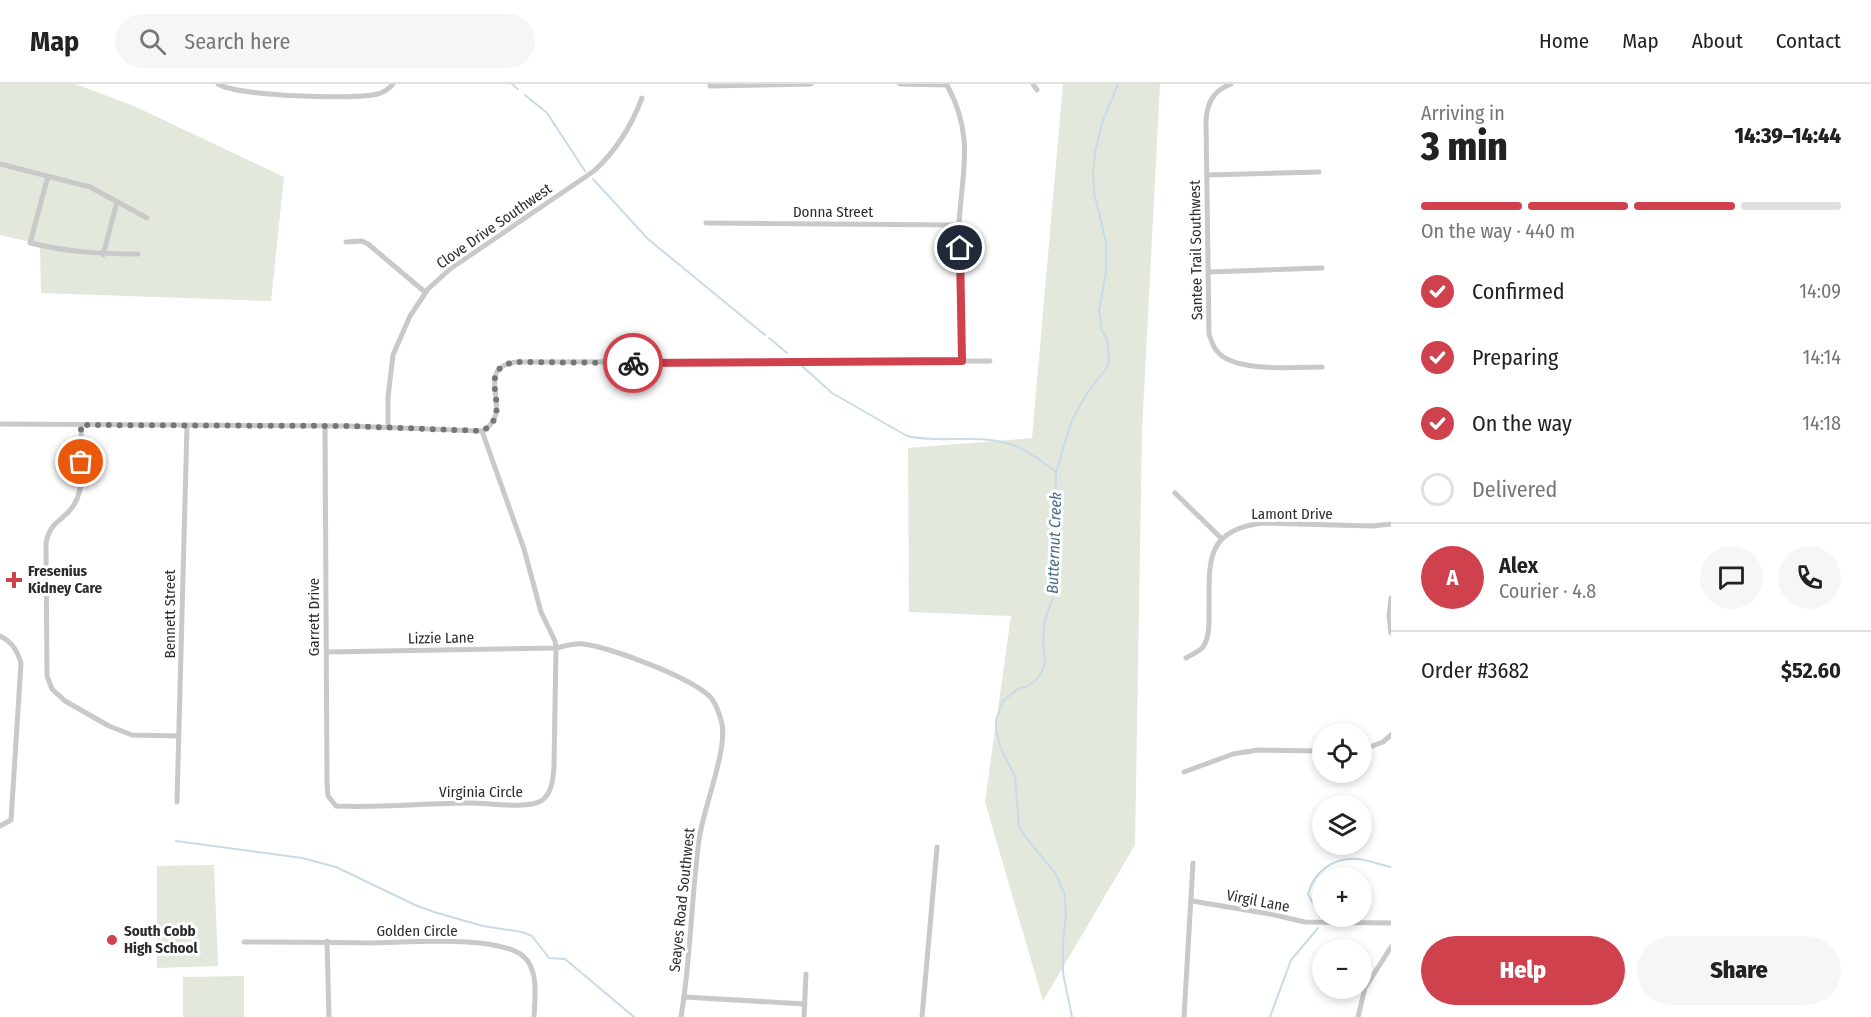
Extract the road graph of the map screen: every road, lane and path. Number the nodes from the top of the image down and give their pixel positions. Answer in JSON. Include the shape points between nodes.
{"nodes":[{"id":1,"x":218,"y":84,"type":"edge"},
{"id":2,"x":393,"y":84,"type":"edge"},
{"id":3,"x":811,"y":84,"type":"edge"},
{"id":4,"x":900,"y":84,"type":"edge"},
{"id":5,"x":1033,"y":84,"type":"edge"},
{"id":6,"x":1231,"y":84,"type":"edge"},
{"id":7,"x":769,"y":85,"type":"edge"},
{"id":8,"x":947,"y":85,"type":"edge"},
{"id":9,"x":710,"y":86,"type":"dead end"},
{"id":10,"x":1037,"y":90,"type":"dead end"},
{"id":11,"x":642,"y":98,"type":"dead end"},
{"id":12,"x":0,"y":164,"type":"edge"},
{"id":13,"x":1319,"y":171,"type":"dead end"},
{"id":14,"x":1207,"y":175,"type":"junction"},
{"id":15,"x":48,"y":176,"type":"junction"},
{"id":16,"x":117,"y":202,"type":"junction"},
{"id":17,"x":147,"y":218,"type":"dead end"},
{"id":18,"x":706,"y":223,"type":"dead end"},
{"id":19,"x":959,"y":225,"type":"junction"},
{"id":20,"x":346,"y":242,"type":"dead end"},
{"id":21,"x":138,"y":254,"type":"dead end"},
{"id":22,"x":103,"y":255,"type":"junction"},
{"id":23,"x":1322,"y":268,"type":"dead end"},
{"id":24,"x":1209,"y":272,"type":"junction"},
{"id":25,"x":425,"y":292,"type":"junction"},
{"id":26,"x":962,"y":361,"type":"junction"},
{"id":27,"x":990,"y":361,"type":"dead end"},
{"id":28,"x":1322,"y":367,"type":"dead end"},
{"id":29,"x":0,"y":424,"type":"edge"},
{"id":30,"x":81,"y":425,"type":"junction"},
{"id":31,"x":187,"y":426,"type":"junction"},
{"id":32,"x":325,"y":426,"type":"junction"},
{"id":33,"x":388,"y":427,"type":"junction"},
{"id":34,"x":482,"y":431,"type":"junction"},
{"id":35,"x":1175,"y":493,"type":"dead end"},
{"id":36,"x":1391,"y":524,"type":"edge"},
{"id":37,"x":1221,"y":538,"type":"junction"},
{"id":38,"x":1391,"y":598,"type":"edge"},
{"id":39,"x":1391,"y":633,"type":"edge"},
{"id":40,"x":0,"y":636,"type":"edge"},
{"id":41,"x":556,"y":648,"type":"junction"},
{"id":42,"x":327,"y":652,"type":"junction"},
{"id":43,"x":1186,"y":657,"type":"dead end"},
{"id":44,"x":1391,"y":735,"type":"edge"},
{"id":45,"x":179,"y":736,"type":"junction"},
{"id":46,"x":1372,"y":746,"type":"edge"},
{"id":47,"x":1312,"y":751,"type":"edge"},
{"id":48,"x":1184,"y":772,"type":"dead end"},
{"id":49,"x":177,"y":802,"type":"dead end"},
{"id":50,"x":336,"y":806,"type":"joint"},
{"id":51,"x":0,"y":826,"type":"edge"},
{"id":52,"x":937,"y":847,"type":"dead end"},
{"id":53,"x":1193,"y":863,"type":"dead end"},
{"id":54,"x":1192,"y":901,"type":"junction"},
{"id":55,"x":1391,"y":923,"type":"edge"},
{"id":56,"x":327,"y":941,"type":"junction"},
{"id":57,"x":244,"y":942,"type":"dead end"},
{"id":58,"x":1391,"y":947,"type":"edge"},
{"id":59,"x":806,"y":974,"type":"dead end"},
{"id":60,"x":684,"y":997,"type":"junction"},
{"id":61,"x":805,"y":1004,"type":"junction"},
{"id":62,"x":329,"y":1017,"type":"edge"},
{"id":63,"x":534,"y":1017,"type":"edge"},
{"id":64,"x":681,"y":1017,"type":"edge"},
{"id":65,"x":804,"y":1017,"type":"edge"},
{"id":66,"x":922,"y":1017,"type":"edge"},
{"id":67,"x":1184,"y":1017,"type":"edge"},
{"id":68,"x":1358,"y":1017,"type":"edge"}],
"edges":[{"from":1,"to":2,"type":"street","via":[[242,91],[363,96],[390,89]]},
{"from":3,"to":7,"type":"street"},
{"from":4,"to":8,"type":"street"},
{"from":5,"to":10,"type":"street"},
{"from":6,"to":14,"type":"street","name":"Santee Trail Southwest","via":[[1217,92],[1207,111]]},
{"from":7,"to":9,"type":"street"},
{"from":8,"to":19,"type":"street","via":[[962,121],[966,147]]},
{"from":11,"to":25,"type":"street","name":"Clove Drive Southwest","via":[[628,130],[594,171],[450,269]]},
{"from":12,"to":15,"type":"street"},
{"from":13,"to":14,"type":"street"},
{"from":14,"to":24,"type":"street","name":"Santee Trail Southwest"},
{"from":15,"to":16,"type":"street","via":[[90,187]]},
{"from":15,"to":22,"type":"street","via":[[30,243]]},
{"from":16,"to":17,"type":"street"},
{"from":16,"to":22,"type":"street"},
{"from":18,"to":19,"type":"street","name":"Donna Street"},
{"from":19,"to":26,"type":"street"},
{"from":20,"to":25,"type":"street","via":[[368,244]]},
{"from":21,"to":22,"type":"street"},
{"from":23,"to":24,"type":"street"},
{"from":24,"to":28,"type":"street","name":"Santee Trail Southwest","via":[[1209,334],[1217,353],[1244,364]]},
{"from":25,"to":33,"type":"street","name":"Clove Drive Southwest","via":[[393,355]]},
{"from":26,"to":27,"type":"street"},
{"from":26,"to":34,"type":"street","via":[[516,362],[499,369],[494,381],[496,419]]},
{"from":29,"to":30,"type":"street"},
{"from":30,"to":31,"type":"street"},
{"from":30,"to":45,"type":"street","via":[[79,495],[73,507],[50,528],[46,543],[47,676],[52,689],[65,701],[110,726],[132,735]]},
{"from":31,"to":32,"type":"street"},
{"from":31,"to":45,"type":"street","name":"Bennett Street"},
{"from":32,"to":33,"type":"street"},
{"from":32,"to":42,"type":"street","name":"Garrett Drive"},
{"from":33,"to":34,"type":"street"},
{"from":34,"to":41,"type":"street"},
{"from":35,"to":37,"type":"street"},
{"from":36,"to":37,"type":"street","name":"Lamont Drive","via":[[1263,523],[1247,525]]},
{"from":37,"to":43,"type":"street","via":[[1210,567],[1209,630],[1202,648]]},
{"from":38,"to":39,"type":"street"},
{"from":40,"to":51,"type":"street","via":[[13,646],[21,663],[11,819]]},
{"from":41,"to":42,"type":"street","name":"Lizzie Lane"},
{"from":41,"to":50,"type":"street","name":"Virginia Circle","via":[[554,767],[551,786],[543,799],[522,804]]},
{"from":41,"to":60,"type":"street","name":"Seayes Road Southwest","via":[[584,644],[625,656],[694,685],[713,700],[717,709],[722,727],[720,749],[699,839]]},
{"from":42,"to":50,"type":"street","name":"Garrett Drive","via":[[327,782],[328,796]]},
{"from":44,"to":46,"type":"street"},
{"from":45,"to":49,"type":"street","name":"Bennett Street"},
{"from":47,"to":48,"type":"street","via":[[1233,754]]},
{"from":52,"to":66,"type":"street"},
{"from":53,"to":54,"type":"street"},
{"from":54,"to":55,"type":"street","name":"Virgil Lane","via":[[1305,922]]},
{"from":54,"to":67,"type":"street"},
{"from":56,"to":57,"type":"street","name":"Golden Circle"},
{"from":56,"to":62,"type":"street"},
{"from":56,"to":63,"type":"street","name":"Golden Circle","via":[[477,943],[510,949],[523,956],[532,968]]},
{"from":58,"to":68,"type":"street","via":[[1365,988]]},
{"from":59,"to":61,"type":"street"},
{"from":60,"to":61,"type":"street"},
{"from":60,"to":64,"type":"street","name":"Seayes Road Southwest"},
{"from":61,"to":65,"type":"street"}]}
